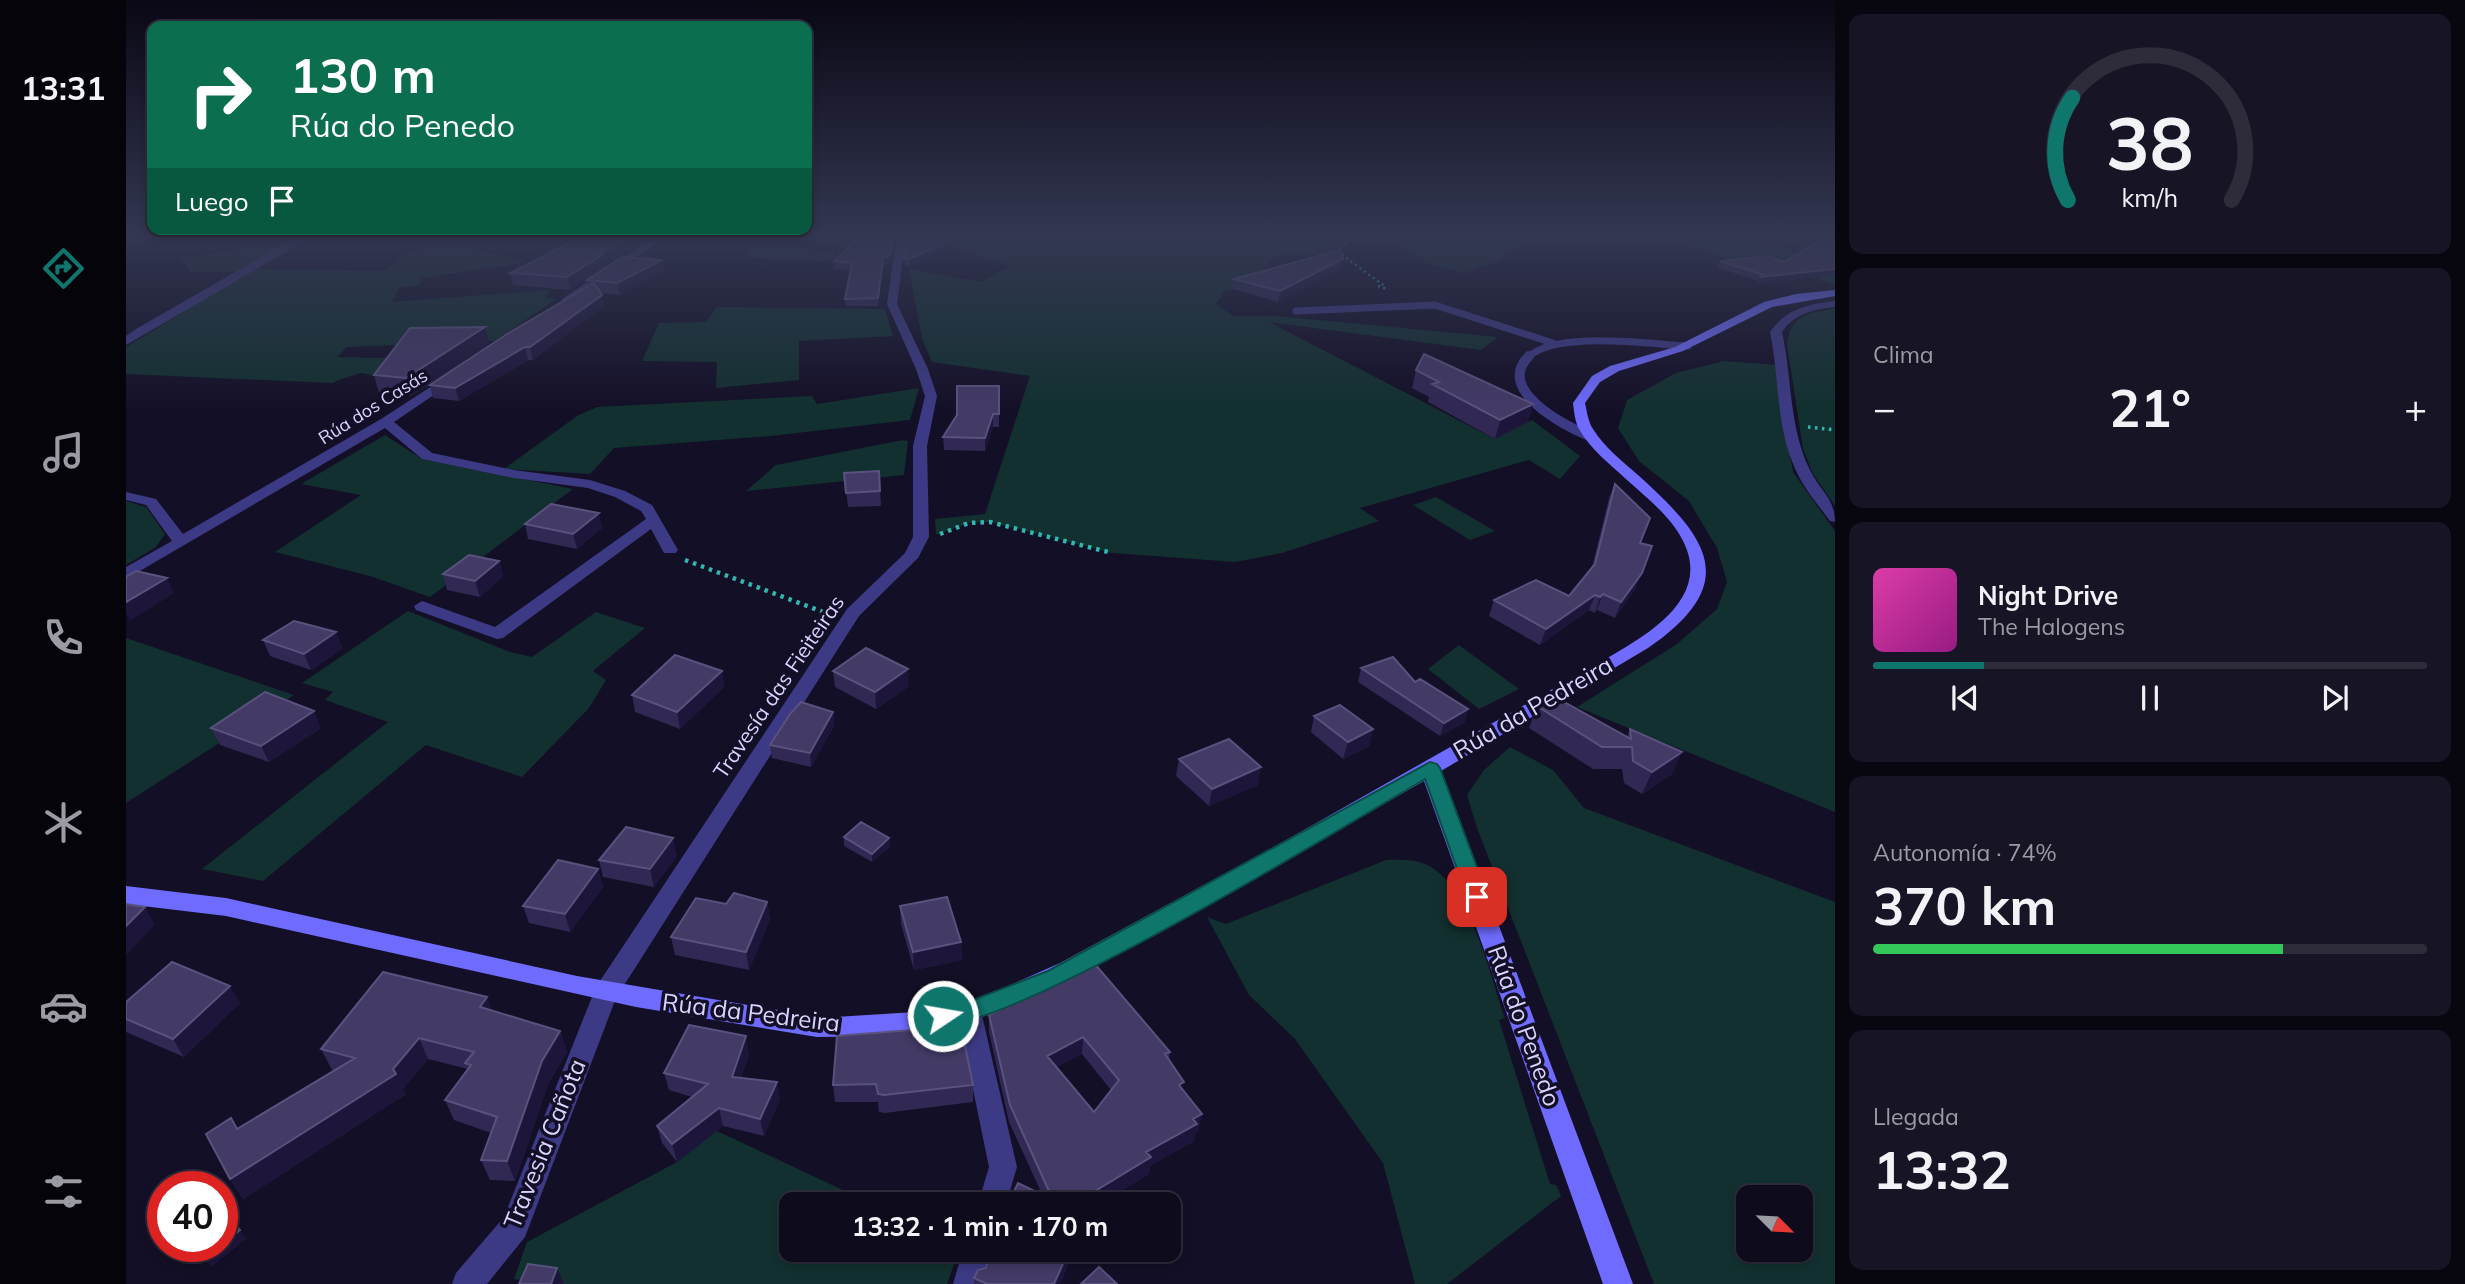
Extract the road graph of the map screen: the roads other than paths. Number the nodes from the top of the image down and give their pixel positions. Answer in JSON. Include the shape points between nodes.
{"nodes":[{"id":1,"x":205,"y":294,"type":"edge"},
{"id":2,"x":576,"y":294,"type":"edge"},
{"id":3,"x":893,"y":294,"type":"edge"},
{"id":4,"x":1827,"y":294,"type":"edge"},
{"id":5,"x":1835,"y":304,"type":"edge"},
{"id":6,"x":554,"y":309,"type":"edge"},
{"id":7,"x":1296,"y":311,"type":"dead end"},
{"id":8,"x":126,"y":342,"type":"edge"},
{"id":9,"x":1553,"y":342,"type":"junction"},
{"id":10,"x":1688,"y":346,"type":"junction"},
{"id":11,"x":464,"y":369,"type":"edge"},
{"id":12,"x":386,"y":422,"type":"junction"},
{"id":13,"x":1587,"y":435,"type":"junction"},
{"id":14,"x":126,"y":496,"type":"edge"},
{"id":15,"x":1835,"y":517,"type":"edge"},
{"id":16,"x":654,"y":520,"type":"junction"},
{"id":17,"x":181,"y":542,"type":"junction"},
{"id":18,"x":670,"y":550,"type":"road end"},
{"id":19,"x":126,"y":574,"type":"edge"},
{"id":20,"x":422,"y":606,"type":"dead end"},
{"id":21,"x":1430,"y":768,"type":"junction"},
{"id":22,"x":126,"y":895,"type":"edge"},
{"id":23,"x":606,"y":993,"type":"junction"},
{"id":24,"x":970,"y":1012,"type":"junction"},
{"id":25,"x":996,"y":1192,"type":"edge"},
{"id":26,"x":974,"y":1262,"type":"edge"},
{"id":27,"x":467,"y":1284,"type":"edge"},
{"id":28,"x":968,"y":1284,"type":"edge"},
{"id":29,"x":1618,"y":1284,"type":"edge"}],
"edges":[{"from":1,"to":8,"type":"street"},
{"from":2,"to":6,"type":"street"},
{"from":3,"to":23,"type":"street","name":"Travesía das Fieiteiras","via":[[892,304],[931,396],[920,446],[921,537],[912,555],[847,621]]},
{"from":4,"to":10,"type":"street","via":[[1763,306]]},
{"from":5,"to":15,"type":"street","via":[[1790,316],[1776,332],[1790,425],[1805,476]]},
{"from":7,"to":9,"type":"lane","via":[[1435,305]]},
{"from":9,"to":10,"type":"lane"},
{"from":9,"to":13,"type":"lane","via":[[1523,359],[1518,371],[1522,385],[1556,421]]},
{"from":10,"to":13,"type":"street","via":[[1597,378],[1583,392],[1580,411]]},
{"from":11,"to":12,"type":"street","name":"Rúa dos Casás"},
{"from":12,"to":16,"type":"street","via":[[427,456],[590,484],[648,508]]},
{"from":12,"to":17,"type":"street","name":"Rúa dos Casás"},
{"from":13,"to":21,"type":"street","name":"Rúa da Pedreira","via":[[1686,531],[1699,559],[1698,587],[1676,617],[1636,648]]},
{"from":14,"to":17,"type":"street","via":[[151,502]]},
{"from":16,"to":18,"type":"street"},
{"from":16,"to":20,"type":"street","via":[[497,634]]},
{"from":17,"to":19,"type":"street","name":"Rúa dos Casás"},
{"from":21,"to":24,"type":"street","name":"Rúa da Pedreira","via":[[1056,977]]},
{"from":21,"to":29,"type":"street","name":"Rúa do Penedo"},
{"from":22,"to":23,"type":"street","name":"Rúa da Pedreira","via":[[222,907]]},
{"from":23,"to":24,"type":"street","name":"Rúa da Pedreira","via":[[822,1027],[890,1025]]},
{"from":23,"to":27,"type":"street","name":"Travesia Cañota","via":[[515,1227]]},
{"from":24,"to":25,"type":"street","via":[[1003,1167]]},
{"from":26,"to":28,"type":"street"}]}
